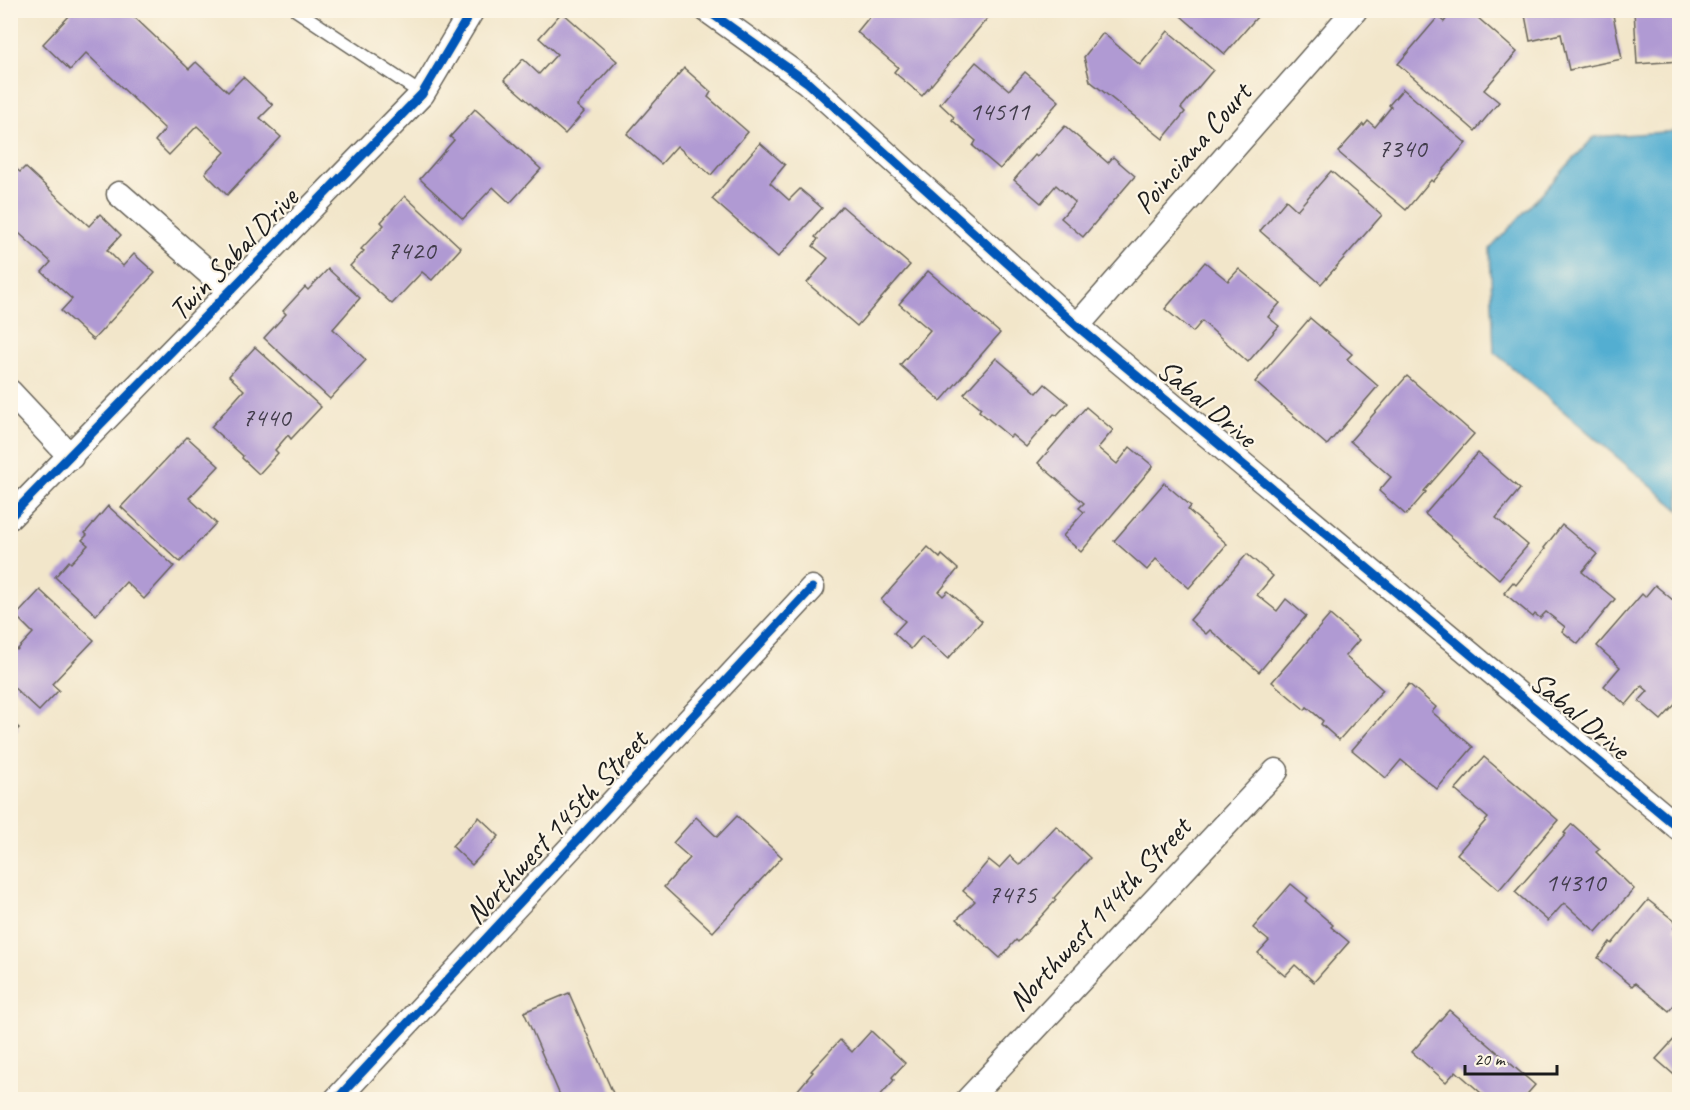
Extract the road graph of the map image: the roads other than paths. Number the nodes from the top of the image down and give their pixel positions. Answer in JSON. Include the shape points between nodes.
{"nodes":[{"id":1,"x":296,"y":10,"type":"edge"},
{"id":2,"x":472,"y":10,"type":"edge"},
{"id":3,"x":707,"y":10,"type":"edge"},
{"id":4,"x":1355,"y":10,"type":"edge"},
{"id":5,"x":422,"y":94,"type":"junction"},
{"id":6,"x":119,"y":194,"type":"dead end"},
{"id":7,"x":230,"y":291,"type":"junction"},
{"id":8,"x":1077,"y":326,"type":"junction"},
{"id":9,"x":10,"y":392,"type":"edge"},
{"id":10,"x":71,"y":457,"type":"junction"},
{"id":11,"x":10,"y":517,"type":"edge"},
{"id":12,"x":812,"y":588,"type":"dead end"},
{"id":13,"x":1276,"y":771,"type":"dead end"},
{"id":14,"x":1680,"y":829,"type":"edge"},
{"id":15,"x":336,"y":1100,"type":"edge"},
{"id":16,"x":968,"y":1100,"type":"edge"}],
"edges":[{"from":1,"to":5,"type":"lane"},
{"from":2,"to":5,"type":"street","name":"Twin Sabal Drive"},
{"from":3,"to":8,"type":"street","name":"Sabal Drive","via":[[807,82]]},
{"from":4,"to":8,"type":"street","name":"Poinciana Court"},
{"from":5,"to":7,"type":"street","name":"Twin Sabal Drive"},
{"from":6,"to":7,"type":"street"},
{"from":7,"to":10,"type":"street","name":"Twin Sabal Drive"},
{"from":8,"to":14,"type":"street","name":"Sabal Drive"},
{"from":9,"to":10,"type":"street"},
{"from":10,"to":11,"type":"street","name":"Twin Sabal Drive"},
{"from":12,"to":15,"type":"street","name":"Northwest 145th Street"},
{"from":13,"to":16,"type":"street","name":"Northwest 144th Street"}]}
